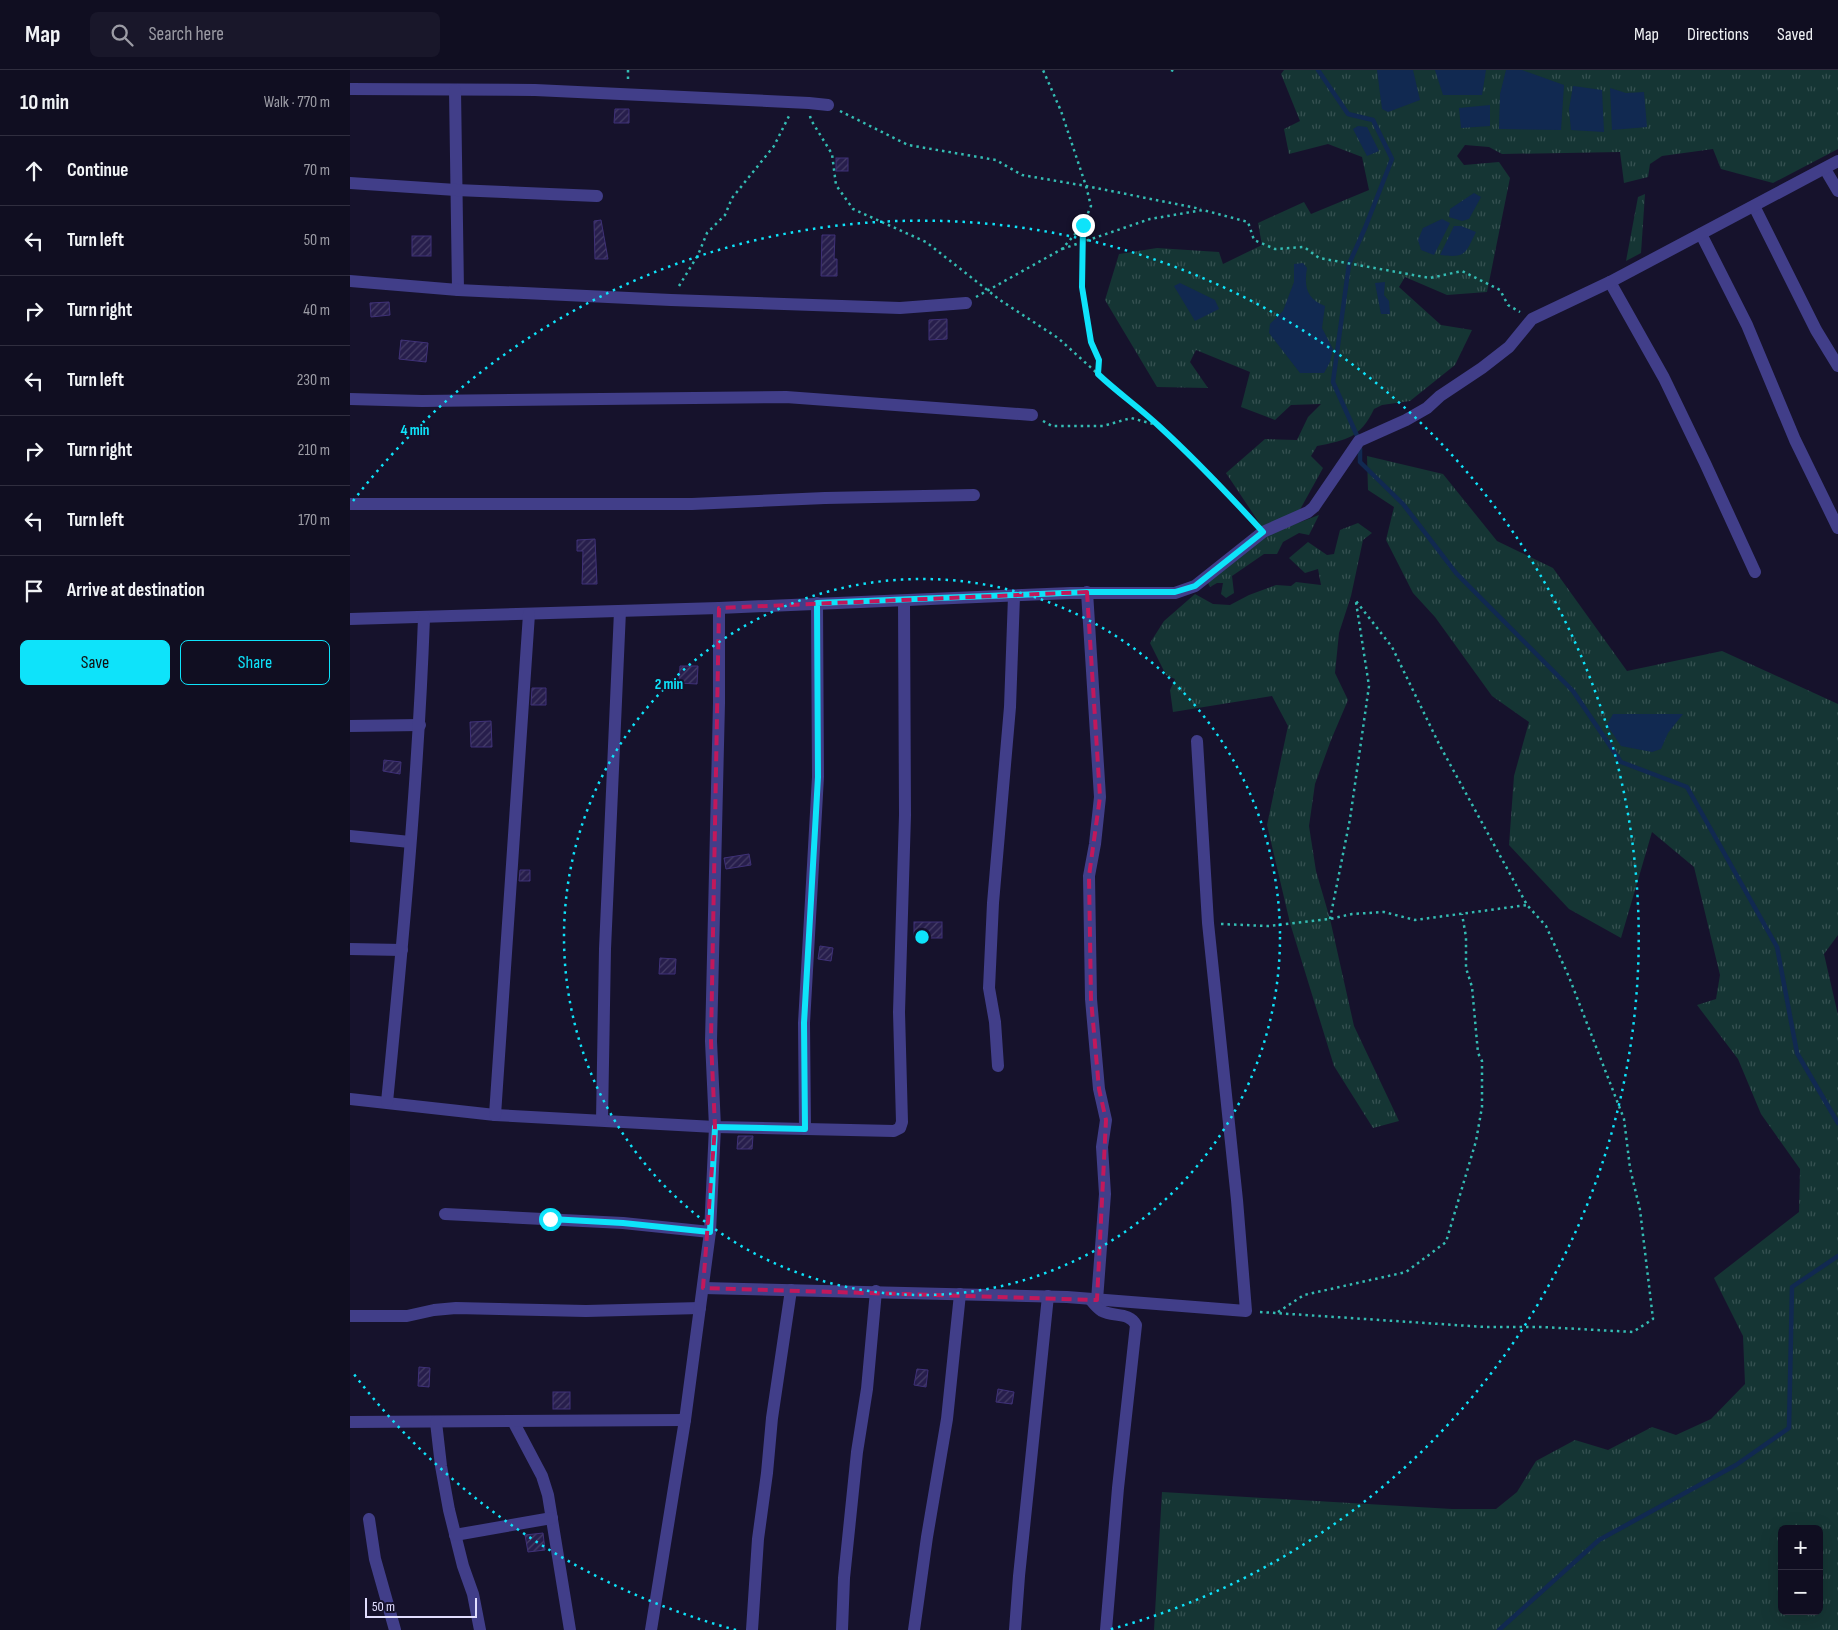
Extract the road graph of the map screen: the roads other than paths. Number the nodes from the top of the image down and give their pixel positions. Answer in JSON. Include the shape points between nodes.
{"nodes":[{"id":1,"x":350,"y":89,"type":"edge"},
{"id":2,"x":454,"y":90,"type":"junction"},
{"id":3,"x":828,"y":105,"type":"road end"},
{"id":4,"x":1838,"y":161,"type":"edge"},
{"id":5,"x":1825,"y":169,"type":"junction"},
{"id":6,"x":350,"y":183,"type":"edge"},
{"id":7,"x":456,"y":190,"type":"junction"},
{"id":8,"x":1838,"y":191,"type":"edge"},
{"id":9,"x":597,"y":196,"type":"dead end"},
{"id":10,"x":1754,"y":206,"type":"junction"},
{"id":11,"x":1701,"y":234,"type":"junction"},
{"id":12,"x":350,"y":281,"type":"edge"},
{"id":13,"x":1610,"y":282,"type":"junction"},
{"id":14,"x":458,"y":290,"type":"junction"},
{"id":15,"x":966,"y":303,"type":"road end"},
{"id":16,"x":1838,"y":366,"type":"edge"},
{"id":17,"x":350,"y":400,"type":"edge"},
{"id":18,"x":1032,"y":415,"type":"road end"},
{"id":19,"x":974,"y":495,"type":"dead end"},
{"id":20,"x":350,"y":504,"type":"edge"},
{"id":21,"x":1838,"y":528,"type":"edge"},
{"id":22,"x":1755,"y":572,"type":"dead end"},
{"id":23,"x":1087,"y":592,"type":"junction"},
{"id":24,"x":1014,"y":596,"type":"junction"},
{"id":25,"x":904,"y":601,"type":"junction"},
{"id":26,"x":817,"y":603,"type":"junction"},
{"id":27,"x":719,"y":608,"type":"junction"},
{"id":28,"x":620,"y":611,"type":"junction"},
{"id":29,"x":529,"y":614,"type":"junction"},
{"id":30,"x":424,"y":618,"type":"junction"},
{"id":31,"x":350,"y":619,"type":"edge"},
{"id":32,"x":350,"y":726,"type":"edge"},
{"id":33,"x":420,"y":726,"type":"junction"},
{"id":34,"x":1197,"y":741,"type":"dead end"},
{"id":35,"x":350,"y":836,"type":"edge"},
{"id":36,"x":410,"y":842,"type":"junction"},
{"id":37,"x":350,"y":949,"type":"edge"},
{"id":38,"x":402,"y":950,"type":"junction"},
{"id":39,"x":998,"y":1066,"type":"dead end"},
{"id":40,"x":350,"y":1099,"type":"edge"},
{"id":41,"x":387,"y":1102,"type":"junction"},
{"id":42,"x":495,"y":1115,"type":"junction"},
{"id":43,"x":602,"y":1120,"type":"junction"},
{"id":44,"x":715,"y":1127,"type":"junction"},
{"id":45,"x":805,"y":1129,"type":"junction"},
{"id":46,"x":445,"y":1214,"type":"dead end"},
{"id":47,"x":710,"y":1232,"type":"junction"},
{"id":48,"x":703,"y":1288,"type":"junction"},
{"id":49,"x":791,"y":1290,"type":"junction"},
{"id":50,"x":876,"y":1292,"type":"junction"},
{"id":51,"x":960,"y":1294,"type":"junction"},
{"id":52,"x":1048,"y":1296,"type":"junction"},
{"id":53,"x":1094,"y":1300,"type":"junction"},
{"id":54,"x":700,"y":1308,"type":"junction"},
{"id":55,"x":350,"y":1316,"type":"edge"},
{"id":56,"x":685,"y":1420,"type":"junction"},
{"id":57,"x":350,"y":1422,"type":"edge"},
{"id":58,"x":436,"y":1422,"type":"junction"},
{"id":59,"x":513,"y":1422,"type":"junction"},
{"id":60,"x":552,"y":1518,"type":"junction"},
{"id":61,"x":369,"y":1519,"type":"dead end"},
{"id":62,"x":455,"y":1535,"type":"junction"},
{"id":63,"x":396,"y":1630,"type":"edge"},
{"id":64,"x":480,"y":1630,"type":"edge"},
{"id":65,"x":570,"y":1630,"type":"edge"},
{"id":66,"x":651,"y":1630,"type":"edge"},
{"id":67,"x":752,"y":1630,"type":"edge"},
{"id":68,"x":842,"y":1630,"type":"edge"},
{"id":69,"x":914,"y":1630,"type":"edge"},
{"id":70,"x":1015,"y":1630,"type":"edge"},
{"id":71,"x":1106,"y":1630,"type":"edge"}],
"edges":[{"from":1,"to":2,"type":"street"},
{"from":2,"to":3,"type":"street","via":[[553,90]]},
{"from":2,"to":7,"type":"street"},
{"from":4,"to":5,"type":"street"},
{"from":5,"to":8,"type":"street"},
{"from":5,"to":10,"type":"street"},
{"from":6,"to":7,"type":"street"},
{"from":7,"to":9,"type":"street"},
{"from":7,"to":14,"type":"street"},
{"from":10,"to":11,"type":"street"},
{"from":10,"to":16,"type":"street","via":[[1816,330]]},
{"from":11,"to":13,"type":"street"},
{"from":11,"to":21,"type":"street","via":[[1747,325],[1794,440]]},
{"from":12,"to":14,"type":"street"},
{"from":13,"to":22,"type":"street","via":[[1668,387]]},
{"from":13,"to":23,"type":"street","via":[[1532,319],[1509,347],[1427,408],[1359,442],[1314,507],[1263,532],[1195,586],[1175,592]]},
{"from":14,"to":15,"type":"street","via":[[900,308]]},
{"from":17,"to":18,"type":"street","via":[[786,397]]},
{"from":19,"to":20,"type":"street","via":[[692,504]]},
{"from":23,"to":24,"type":"street"},
{"from":23,"to":53,"type":"street","via":[[1100,797],[1090,876],[1092,999],[1099,1089],[1106,1120],[1102,1147],[1105,1194]]},
{"from":24,"to":25,"type":"street"},
{"from":24,"to":39,"type":"street","via":[[1010,707],[989,988]]},
{"from":25,"to":26,"type":"street"},
{"from":25,"to":45,"type":"street","via":[[905,815],[899,1012],[902,1122],[894,1131]]},
{"from":26,"to":27,"type":"street"},
{"from":26,"to":45,"type":"street","via":[[818,777],[804,1023]]},
{"from":27,"to":28,"type":"street"},
{"from":27,"to":44,"type":"street","via":[[712,1041]]},
{"from":28,"to":29,"type":"street"},
{"from":28,"to":43,"type":"street","via":[[605,949]]},
{"from":29,"to":30,"type":"street"},
{"from":29,"to":42,"type":"street"},
{"from":30,"to":31,"type":"street"},
{"from":30,"to":33,"type":"street"},
{"from":32,"to":33,"type":"street"},
{"from":33,"to":36,"type":"street"},
{"from":34,"to":53,"type":"street","via":[[1208,923],[1246,1311]]},
{"from":35,"to":36,"type":"street"},
{"from":36,"to":38,"type":"street"},
{"from":37,"to":38,"type":"street"},
{"from":38,"to":41,"type":"street"},
{"from":40,"to":41,"type":"street"},
{"from":41,"to":42,"type":"street"},
{"from":42,"to":43,"type":"street"},
{"from":43,"to":44,"type":"street"},
{"from":44,"to":45,"type":"street"},
{"from":44,"to":47,"type":"street"},
{"from":46,"to":47,"type":"street","via":[[623,1223]]},
{"from":47,"to":48,"type":"street"},
{"from":48,"to":49,"type":"street"},
{"from":48,"to":54,"type":"street"},
{"from":49,"to":50,"type":"street"},
{"from":49,"to":67,"type":"street","via":[[758,1539]]},
{"from":50,"to":51,"type":"street"},
{"from":50,"to":68,"type":"street","via":[[844,1578]]},
{"from":51,"to":52,"type":"street"},
{"from":51,"to":69,"type":"street","via":[[947,1419]]},
{"from":52,"to":53,"type":"street"},
{"from":52,"to":70,"type":"street"},
{"from":53,"to":71,"type":"street","via":[[1102,1311],[1128,1317],[1136,1325]]},
{"from":54,"to":55,"type":"street","via":[[586,1311],[456,1308],[407,1316]]},
{"from":54,"to":56,"type":"street"},
{"from":56,"to":59,"type":"street"},
{"from":56,"to":66,"type":"street"},
{"from":57,"to":58,"type":"street"},
{"from":58,"to":59,"type":"street"},
{"from":58,"to":62,"type":"street"},
{"from":59,"to":60,"type":"street","via":[[542,1476]]},
{"from":60,"to":62,"type":"street"},
{"from":60,"to":65,"type":"street"},
{"from":61,"to":63,"type":"street","via":[[375,1559]]},
{"from":62,"to":64,"type":"street"}]}
